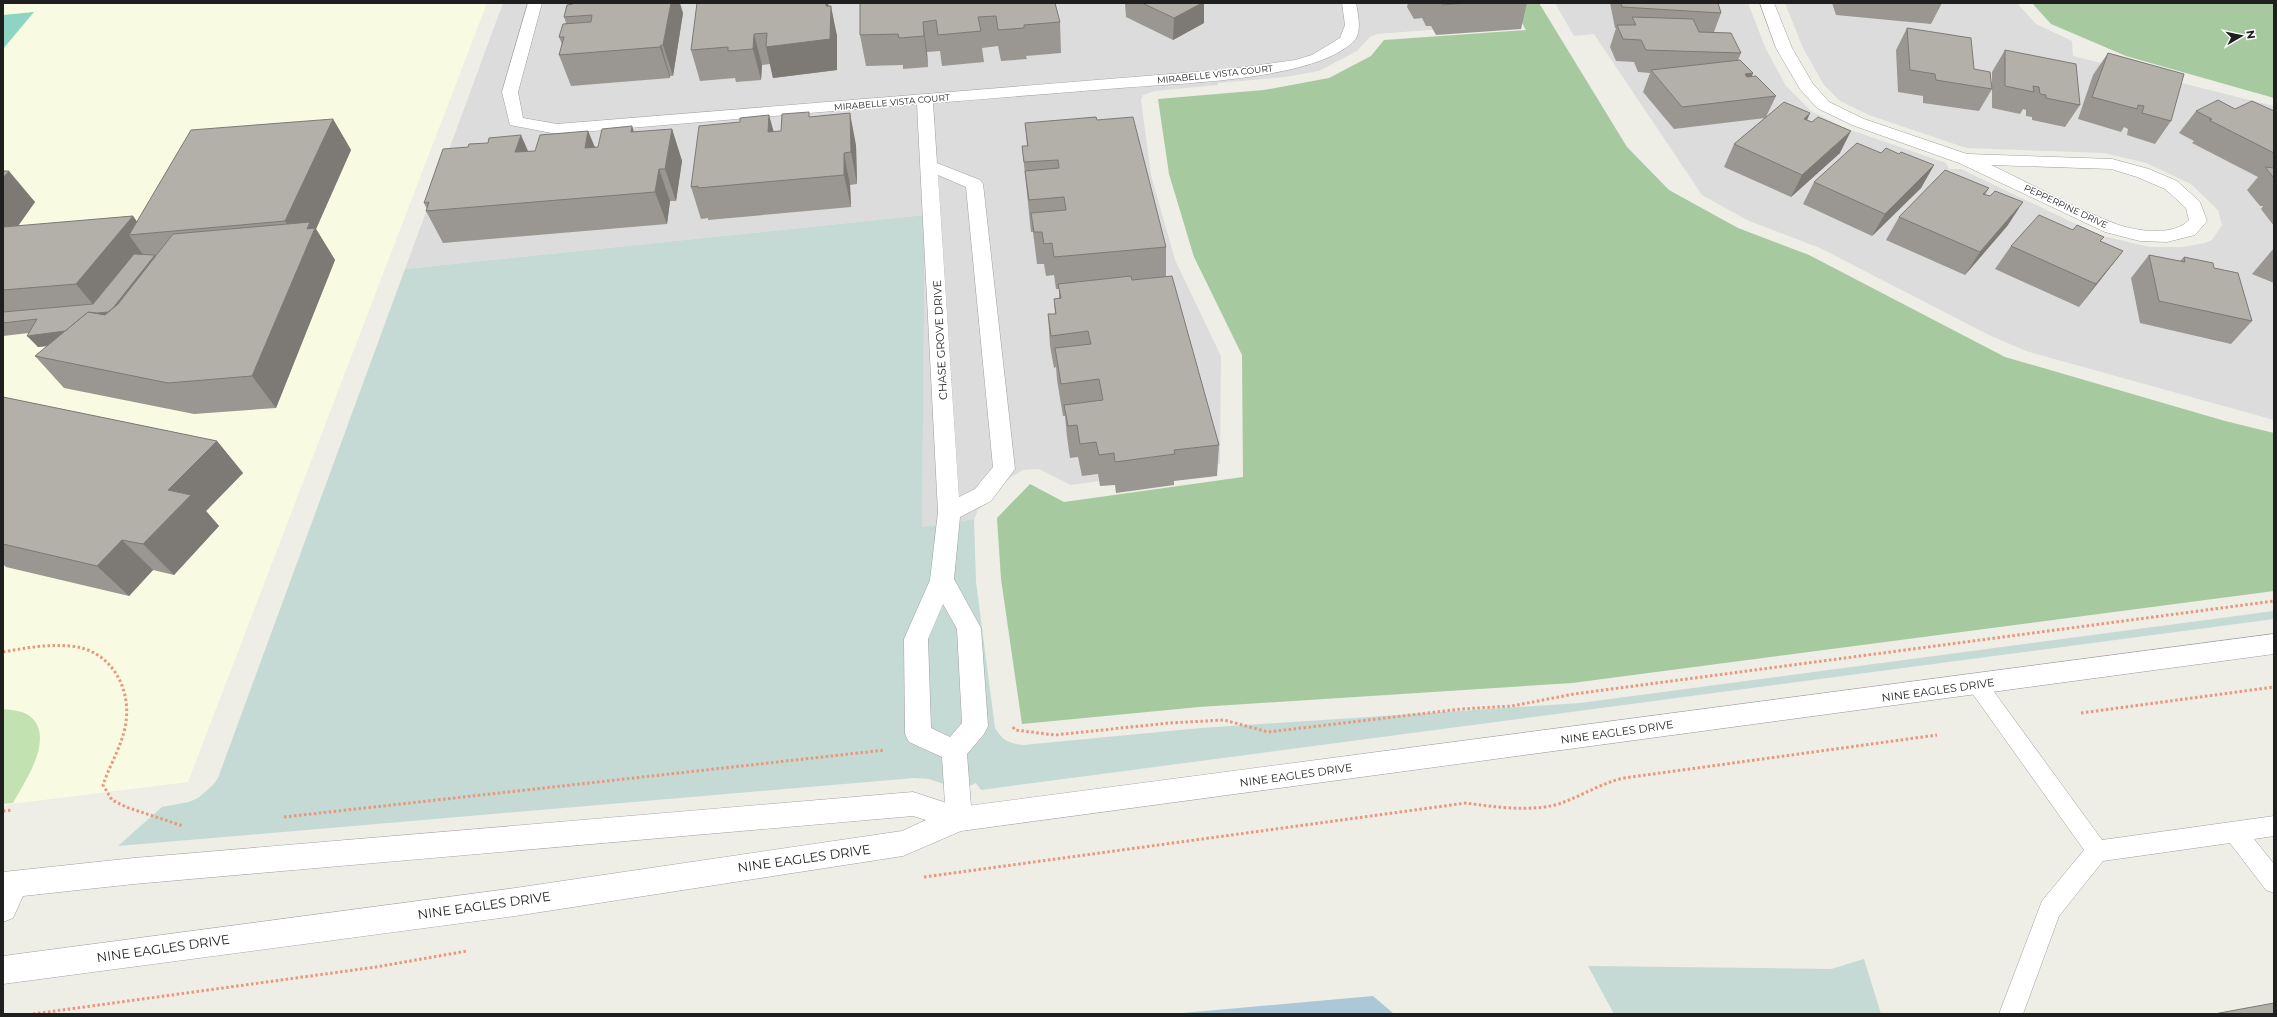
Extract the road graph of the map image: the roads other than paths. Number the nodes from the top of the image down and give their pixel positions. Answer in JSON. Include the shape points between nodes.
{"nodes":[{"id":1,"x":535,"y":3,"type":"edge"},
{"id":2,"x":1349,"y":3,"type":"edge"},
{"id":3,"x":1767,"y":3,"type":"edge"},
{"id":4,"x":925,"y":99,"type":"junction"},
{"id":5,"x":1965,"y":159,"type":"junction"},
{"id":6,"x":930,"y":166,"type":"junction"},
{"id":7,"x":949,"y":512,"type":"junction"},
{"id":8,"x":942,"y":580,"type":"junction"},
{"id":9,"x":2274,"y":644,"type":"edge"},
{"id":10,"x":1977,"y":684,"type":"junction"},
{"id":11,"x":954,"y":751,"type":"junction"},
{"id":12,"x":959,"y":820,"type":"junction"},
{"id":13,"x":2274,"y":826,"type":"edge"},
{"id":14,"x":2234,"y":831,"type":"junction"},
{"id":15,"x":2097,"y":851,"type":"junction"},
{"id":16,"x":2274,"y":882,"type":"edge"},
{"id":17,"x":9,"y":885,"type":"edge"},
{"id":18,"x":3,"y":908,"type":"edge"},
{"id":19,"x":3,"y":970,"type":"edge"},
{"id":20,"x":2011,"y":1014,"type":"edge"}],
"edges":[{"from":1,"to":4,"type":"street","name":"MIRABELLE VISTA COURT","via":[[510,92],[516,122],[556,129]]},
{"from":2,"to":4,"type":"street","name":"MIRABELLE VISTA COURT","via":[[1352,25],[1347,40],[1318,58],[1297,64],[1232,74]]},
{"from":3,"to":5,"type":"street","name":"PEPPERPINE DRIVE","via":[[1784,48],[1806,86],[1823,105],[1858,122]]},
{"from":4,"to":6,"type":"street","name":"CHASE GROVE DRIVE"},
{"from":5,"to":5,"type":"street","name":"PEPPERPINE DRIVE","via":[[2112,164],[2171,185],[2194,206],[2198,221],[2189,231],[2167,236],[2140,235],[2111,228]]},
{"from":6,"to":7,"type":"street","name":"CHASE GROVE DRIVE"},
{"from":6,"to":7,"type":"street","via":[[974,184],[1004,469],[983,494]]},
{"from":7,"to":8,"type":"street","name":"CHASE GROVE DRIVE"},
{"from":8,"to":11,"type":"street","via":[[969,628],[976,726]]},
{"from":8,"to":11,"type":"street","name":"CHASE GROVE DRIVE","via":[[916,639],[918,734]]},
{"from":9,"to":10,"type":"street","name":"NINE EAGLES DRIVE"},
{"from":10,"to":12,"type":"street","name":"NINE EAGLES DRIVE"},
{"from":10,"to":15,"type":"lane"},
{"from":11,"to":12,"type":"street"},
{"from":12,"to":17,"type":"street","name":"NINE EAGLES DRIVE","via":[[913,804],[142,870]]},
{"from":12,"to":19,"type":"street","name":"NINE EAGLES DRIVE","via":[[903,843],[514,902]]},
{"from":13,"to":14,"type":"lane"},
{"from":14,"to":15,"type":"lane"},
{"from":14,"to":16,"type":"lane"},
{"from":15,"to":20,"type":"lane","via":[[2050,909]]},
{"from":17,"to":18,"type":"street"}]}
